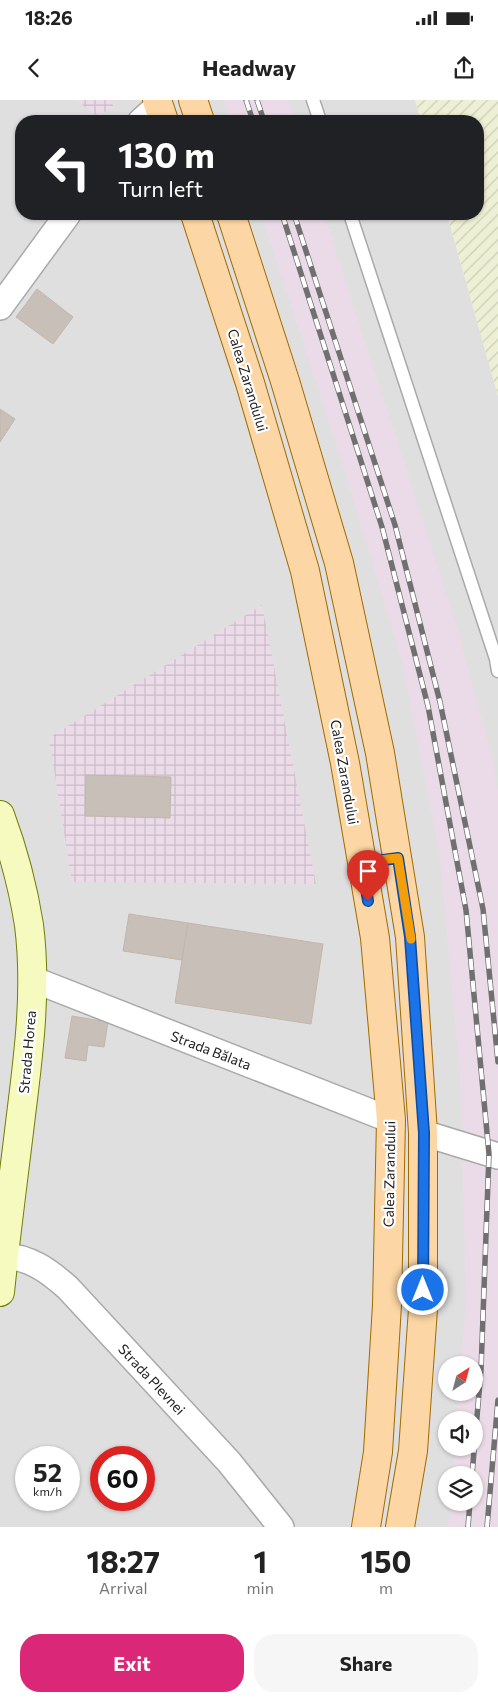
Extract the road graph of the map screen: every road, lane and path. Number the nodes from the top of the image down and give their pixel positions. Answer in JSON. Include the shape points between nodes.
{"nodes":[{"id":1,"x":193,"y":100,"type":"edge"},
{"id":2,"x":313,"y":100,"type":"edge"},
{"id":3,"x":198,"y":115,"type":"edge"},
{"id":4,"x":318,"y":115,"type":"edge"},
{"id":5,"x":64,"y":220,"type":"edge"},
{"id":6,"x":196,"y":220,"type":"edge"},
{"id":7,"x":233,"y":220,"type":"edge"},
{"id":8,"x":352,"y":220,"type":"edge"},
{"id":9,"x":0,"y":308,"type":"edge"},
{"id":10,"x":498,"y":671,"type":"edge"},
{"id":11,"x":0,"y":815,"type":"edge"},
{"id":12,"x":398,"y":858,"type":"junction"},
{"id":13,"x":362,"y":863,"type":"junction"},
{"id":14,"x":32,"y":980,"type":"junction"},
{"id":15,"x":391,"y":1120,"type":"junction"},
{"id":16,"x":424,"y":1133,"type":"junction"},
{"id":17,"x":498,"y":1156,"type":"edge"},
{"id":18,"x":4,"y":1256,"type":"junction"},
{"id":19,"x":0,"y":1292,"type":"edge"},
{"id":20,"x":281,"y":1527,"type":"edge"},
{"id":21,"x":366,"y":1527,"type":"edge"},
{"id":22,"x":400,"y":1527,"type":"edge"}],
"edges":[{"from":1,"to":3,"type":"main road"},
{"from":2,"to":4,"type":"lane"},
{"from":5,"to":9,"type":"street"},
{"from":6,"to":13,"type":"main road","name":"Calea Zarandului","via":[[250,382],[305,571]]},
{"from":7,"to":12,"type":"main road","via":[[339,563],[380,753]]},
{"from":8,"to":10,"type":"lane"},
{"from":11,"to":14,"type":"main road","name":"Strada Horea","via":[[12,849],[29,925]]},
{"from":12,"to":13,"type":"main road"},
{"from":12,"to":16,"type":"main road","via":[[410,937]]},
{"from":13,"to":15,"type":"main road","name":"Calea Zarandului","via":[[375,938]]},
{"from":14,"to":15,"type":"street","name":"Strada Bălata"},
{"from":14,"to":18,"type":"main road","name":"Strada Horea","via":[[31,1034]]},
{"from":15,"to":21,"type":"main road","name":"Calea Zarandului","via":[[387,1305],[378,1452]]},
{"from":16,"to":17,"type":"street"},
{"from":16,"to":22,"type":"main road","via":[[423,1309],[413,1451]]},
{"from":18,"to":19,"type":"main road","name":"Strada Horea"},
{"from":18,"to":20,"type":"street","name":"Strada Plevnei","via":[[35,1263],[68,1288],[229,1462]]}]}
